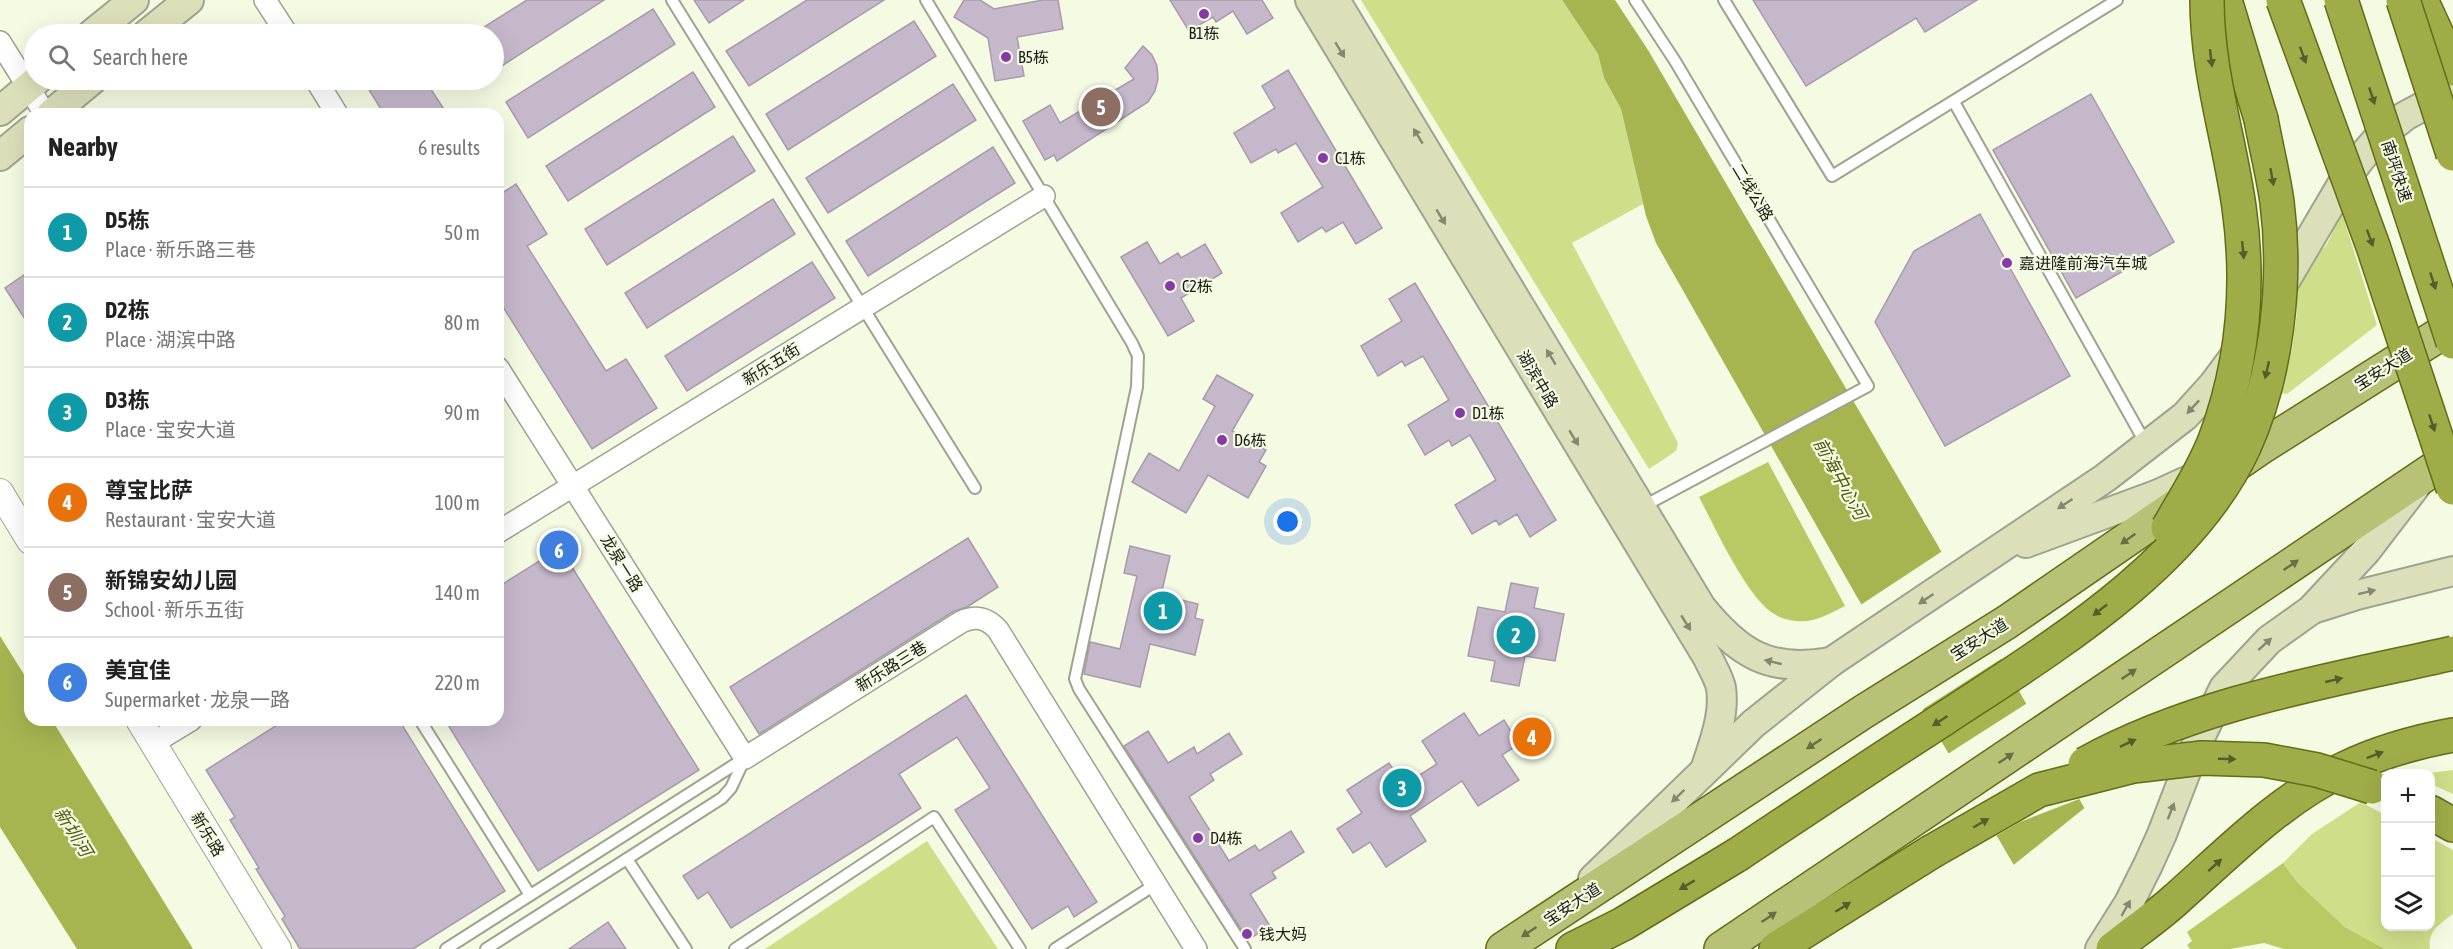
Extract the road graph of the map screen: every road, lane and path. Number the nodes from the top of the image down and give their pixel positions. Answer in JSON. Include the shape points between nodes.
{"nodes":[{"id":1,"x":134,"y":0,"type":"edge"},
{"id":2,"x":189,"y":0,"type":"edge"},
{"id":3,"x":265,"y":0,"type":"edge"},
{"id":4,"x":672,"y":0,"type":"edge"},
{"id":5,"x":926,"y":0,"type":"edge"},
{"id":6,"x":1310,"y":0,"type":"edge"},
{"id":7,"x":1335,"y":0,"type":"edge"},
{"id":8,"x":1635,"y":0,"type":"edge"},
{"id":9,"x":1724,"y":0,"type":"edge"},
{"id":10,"x":2117,"y":0,"type":"edge"},
{"id":11,"x":2207,"y":0,"type":"edge"},
{"id":12,"x":2225,"y":0,"type":"edge"},
{"id":13,"x":2283,"y":0,"type":"edge"},
{"id":14,"x":2341,"y":0,"type":"edge"},
{"id":15,"x":2403,"y":0,"type":"edge"},
{"id":16,"x":2421,"y":0,"type":"edge"},
{"id":17,"x":104,"y":24,"type":"edge"},
{"id":18,"x":159,"y":24,"type":"edge"},
{"id":19,"x":281,"y":24,"type":"edge"},
{"id":20,"x":0,"y":42,"type":"edge"},
{"id":21,"x":2453,"y":69,"type":"edge"},
{"id":22,"x":24,"y":72,"type":"edge"},
{"id":23,"x":25,"y":90,"type":"edge"},
{"id":24,"x":36,"y":90,"type":"edge"},
{"id":25,"x":80,"y":90,"type":"edge"},
{"id":26,"x":322,"y":90,"type":"edge"},
{"id":27,"x":2453,"y":93,"type":"edge"},
{"id":28,"x":1954,"y":102,"type":"junction"},
{"id":29,"x":43,"y":108,"type":"edge"},
{"id":30,"x":58,"y":108,"type":"edge"},
{"id":31,"x":334,"y":108,"type":"edge"},
{"id":32,"x":0,"y":111,"type":"edge"},
{"id":33,"x":24,"y":136,"type":"edge"},
{"id":34,"x":2453,"y":154,"type":"edge"},
{"id":35,"x":0,"y":156,"type":"edge"},
{"id":36,"x":1044,"y":196,"type":"junction"},
{"id":37,"x":863,"y":308,"type":"junction"},
{"id":38,"x":2453,"y":326,"type":"edge"},
{"id":39,"x":2453,"y":342,"type":"edge"},
{"id":40,"x":504,"y":377,"type":"edge"},
{"id":41,"x":2263,"y":446,"type":"junction"},
{"id":42,"x":2147,"y":447,"type":"junction"},
{"id":43,"x":2453,"y":456,"type":"edge"},
{"id":44,"x":2439,"y":481,"type":"edge"},
{"id":45,"x":573,"y":486,"type":"junction"},
{"id":46,"x":975,"y":488,"type":"dead end"},
{"id":47,"x":0,"y":492,"type":"edge"},
{"id":48,"x":1642,"y":508,"type":"junction"},
{"id":49,"x":504,"y":528,"type":"edge"},
{"id":50,"x":24,"y":531,"type":"edge"},
{"id":51,"x":1980,"y":563,"type":"junction"},
{"id":52,"x":2453,"y":571,"type":"edge"},
{"id":53,"x":1667,"y":572,"type":"junction"},
{"id":54,"x":2128,"y":588,"type":"junction"},
{"id":55,"x":2311,"y":610,"type":"junction"},
{"id":56,"x":2453,"y":653,"type":"edge"},
{"id":57,"x":1832,"y":662,"type":"junction"},
{"id":58,"x":143,"y":726,"type":"edge"},
{"id":59,"x":181,"y":726,"type":"edge"},
{"id":60,"x":424,"y":726,"type":"edge"},
{"id":61,"x":2453,"y":735,"type":"edge"},
{"id":62,"x":153,"y":743,"type":"junction"},
{"id":63,"x":745,"y":758,"type":"junction"},
{"id":64,"x":1704,"y":770,"type":"junction"},
{"id":65,"x":2039,"y":790,"type":"junction"},
{"id":66,"x":2381,"y":791,"type":"edge"},
{"id":67,"x":2435,"y":815,"type":"edge"},
{"id":68,"x":2453,"y":825,"type":"edge"},
{"id":69,"x":627,"y":859,"type":"junction"},
{"id":70,"x":1156,"y":884,"type":"junction"},
{"id":71,"x":530,"y":895,"type":"junction"},
{"id":72,"x":1557,"y":914,"type":"junction"},
{"id":73,"x":278,"y":949,"type":"edge"},
{"id":74,"x":446,"y":949,"type":"edge"},
{"id":75,"x":486,"y":949,"type":"edge"},
{"id":76,"x":686,"y":949,"type":"edge"},
{"id":77,"x":735,"y":949,"type":"edge"},
{"id":78,"x":1020,"y":949,"type":"edge"},
{"id":79,"x":1054,"y":949,"type":"edge"},
{"id":80,"x":1196,"y":949,"type":"edge"},
{"id":81,"x":1245,"y":949,"type":"edge"},
{"id":82,"x":1503,"y":949,"type":"edge"},
{"id":83,"x":1574,"y":949,"type":"edge"},
{"id":84,"x":1721,"y":949,"type":"edge"},
{"id":85,"x":1776,"y":949,"type":"edge"},
{"id":86,"x":2100,"y":949,"type":"edge"},
{"id":87,"x":2113,"y":949,"type":"edge"}],
"edges":[{"from":1,"to":17,"type":"main road"},
{"from":2,"to":18,"type":"main road"},
{"from":3,"to":19,"type":"street"},
{"from":4,"to":37,"type":"lane"},
{"from":5,"to":36,"type":"lane"},
{"from":6,"to":53,"type":"main road","name":"湖滨中路","one_way":true},
{"from":48,"to":7,"type":"main road","name":"湖滨中路","one_way":true},
{"from":8,"to":48,"type":"lane","name":"二线公路","via":[[1675,61],[1863,388]]},
{"from":9,"to":28,"type":"lane","via":[[1832,176]]},
{"from":10,"to":28,"type":"lane"},
{"from":11,"to":54,"type":"highway","one_way":true,"bridge":true,"via":[[2213,76],[2239,206],[2245,263],[2243,323],[2233,387],[2214,442],[2160,542]]},
{"from":12,"to":54,"type":"highway","one_way":true,"bridge":true,"via":[[2261,119],[2277,203],[2280,270],[2276,332],[2262,394],[2244,447],[2196,523]]},
{"from":13,"to":44,"type":"highway","one_way":true,"bridge":true,"via":[[2373,246]]},
{"from":14,"to":39,"type":"highway","name":"南坪快速","one_way":true,"bridge":true},
{"from":15,"to":34,"type":"highway","bridge":true},
{"from":16,"to":21,"type":"highway"},
{"from":20,"to":22,"type":"street"},
{"from":23,"to":32,"type":"main road"},
{"from":24,"to":29,"type":"street"},
{"from":25,"to":30,"type":"main road"},
{"from":26,"to":31,"type":"street"},
{"from":27,"to":42,"type":"main road","one_way":true,"via":[[2405,116],[2367,151],[2344,181],[2244,346],[2185,416]]},
{"from":28,"to":42,"type":"lane"},
{"from":33,"to":35,"type":"main road"},
{"from":36,"to":37,"type":"street","name":"新乐五街"},
{"from":36,"to":81,"type":"lane","via":[[1132,342],[1139,369],[1075,679]]},
{"from":37,"to":45,"type":"street","name":"新乐五街"},
{"from":37,"to":46,"type":"lane"},
{"from":38,"to":41,"type":"main road","name":"宝安大道","bridge":true},
{"from":40,"to":45,"type":"street","name":"龙泉一路"},
{"from":41,"to":51,"type":"main road","via":[[2156,495]]},
{"from":41,"to":72,"type":"main road","name":"宝安大道","one_way":true,"via":[[2007,622]]},
{"from":42,"to":51,"type":"main road","one_way":true},
{"from":43,"to":44,"type":"main road"},
{"from":44,"to":55,"type":"main road"},
{"from":84,"to":44,"type":"main road","one_way":true,"via":[[2063,719]]},
{"from":45,"to":49,"type":"street","name":"新乐五街"},
{"from":45,"to":63,"type":"street","name":"龙泉一路"},
{"from":47,"to":50,"type":"street"},
{"from":48,"to":53,"type":"main road","name":"湖滨中路"},
{"from":51,"to":57,"type":"main road","one_way":true},
{"from":55,"to":52,"type":"main road","one_way":true},
{"from":57,"to":53,"type":"main road","name":"湖滨中路","one_way":true,"via":[[1803,666],[1768,662],[1744,649],[1723,633]]},
{"from":53,"to":64,"type":"main road","name":"湖滨中路","one_way":true,"via":[[1721,687],[1715,741]]},
{"from":54,"to":83,"type":"highway","one_way":true,"bridge":true,"via":[[2014,672],[1737,855]]},
{"from":86,"to":55,"type":"main road","one_way":true,"via":[[2148,865],[2199,738],[2224,688],[2269,640]]},
{"from":65,"to":56,"type":"highway","one_way":true,"bridge":true,"via":[[2153,731],[2225,706]]},
{"from":57,"to":64,"type":"main road","via":[[1753,724]]},
{"from":58,"to":62,"type":"street","name":"新乐路"},
{"from":59,"to":62,"type":"street"},
{"from":60,"to":71,"type":"lane"},
{"from":87,"to":61,"type":"highway","one_way":true,"via":[[2302,794],[2341,770],[2378,754]]},
{"from":62,"to":73,"type":"street","name":"新乐路"},
{"from":63,"to":69,"type":"lane","via":[[722,798]]},
{"from":63,"to":70,"type":"street","name":"新乐路三巷","via":[[961,622],[984,619],[998,630]]},
{"from":63,"to":71,"type":"lane"},
{"from":64,"to":72,"type":"main road","one_way":true},
{"from":65,"to":66,"type":"highway","one_way":true,"bridge":true,"via":[[2133,766],[2202,758],[2264,760],[2317,770]]},
{"from":85,"to":65,"type":"highway","one_way":true,"bridge":true},
{"from":67,"to":68,"type":"highway"},
{"from":69,"to":75,"type":"lane"},
{"from":69,"to":76,"type":"lane"},
{"from":70,"to":79,"type":"lane"},
{"from":70,"to":80,"type":"street","name":"新乐路三巷"},
{"from":71,"to":74,"type":"lane"},
{"from":72,"to":82,"type":"main road","name":"宝安大道","one_way":true},
{"from":77,"to":78,"type":"lane","via":[[934,817]]}]}
